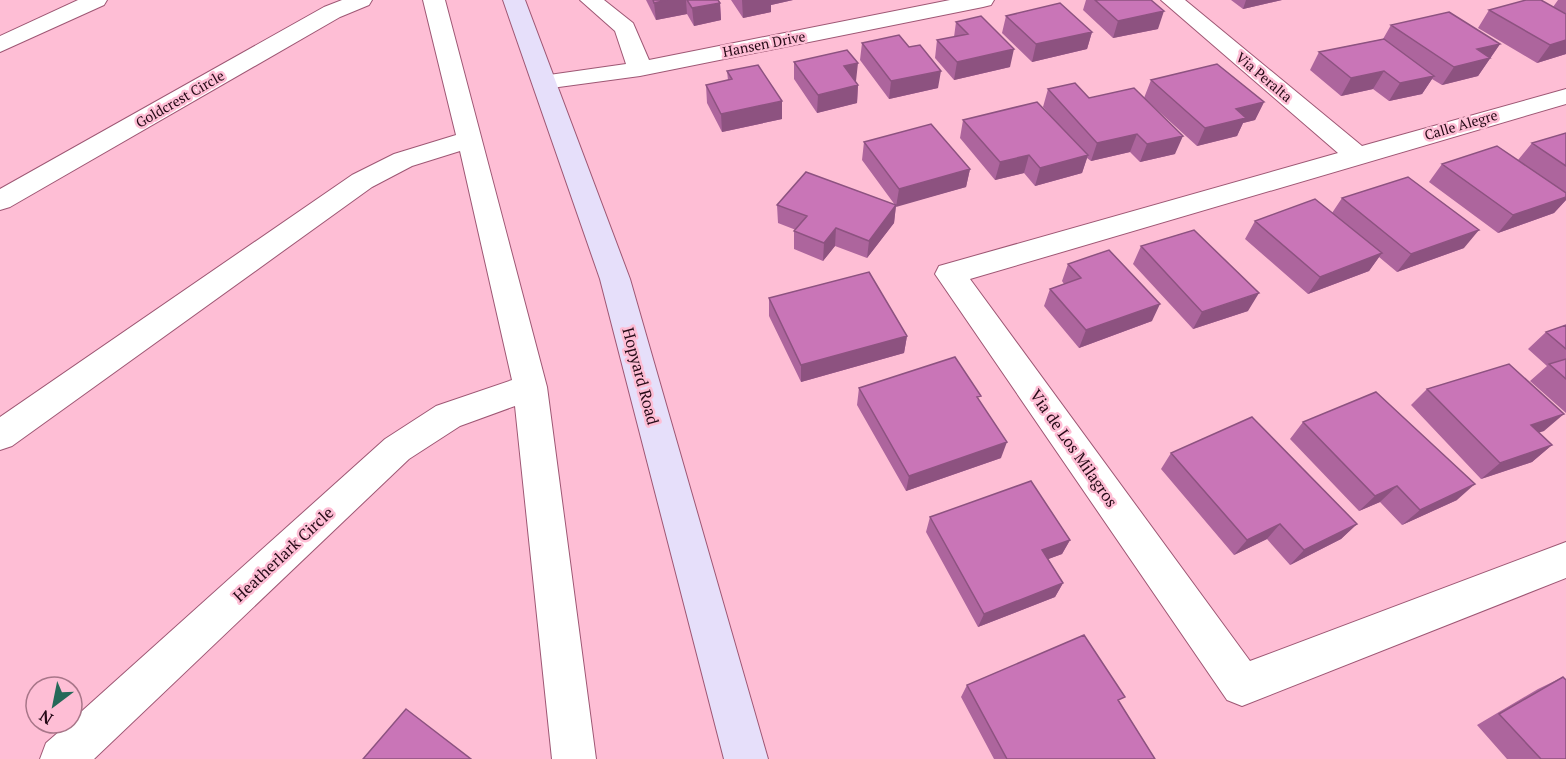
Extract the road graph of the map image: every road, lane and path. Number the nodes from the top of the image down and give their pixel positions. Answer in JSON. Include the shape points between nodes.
{"nodes":[{"id":1,"x":96,"y":0,"type":"edge"},
{"id":2,"x":361,"y":0,"type":"edge"},
{"id":3,"x":434,"y":0,"type":"edge"},
{"id":4,"x":514,"y":0,"type":"edge"},
{"id":5,"x":591,"y":0,"type":"edge"},
{"id":6,"x":983,"y":0,"type":"edge"},
{"id":7,"x":1173,"y":0,"type":"edge"},
{"id":8,"x":0,"y":45,"type":"edge"},
{"id":9,"x":640,"y":69,"type":"junction"},
{"id":10,"x":544,"y":82,"type":"junction"},
{"id":11,"x":1566,"y":96,"type":"edge"},
{"id":12,"x":470,"y":139,"type":"junction"},
{"id":13,"x":1356,"y":155,"type":"junction"},
{"id":14,"x":0,"y":201,"type":"edge"},
{"id":15,"x":530,"y":387,"type":"junction"},
{"id":16,"x":0,"y":436,"type":"edge"},
{"id":17,"x":1566,"y":560,"type":"edge"},
{"id":18,"x":62,"y":759,"type":"edge"},
{"id":19,"x":574,"y":759,"type":"edge"},
{"id":20,"x":746,"y":759,"type":"edge"}],
"edges":[{"from":1,"to":8,"type":"street"},
{"from":2,"to":14,"type":"street","name":"Goldcrest Circle","via":[[332,12]]},
{"from":3,"to":12,"type":"street"},
{"from":4,"to":10,"type":"main road","name":"Hopyard Road"},
{"from":5,"to":9,"type":"street","via":[[625,28]]},
{"from":6,"to":9,"type":"street","name":"Hansen Drive"},
{"from":7,"to":13,"type":"street","name":"Via Peralta"},
{"from":9,"to":10,"type":"street","name":"Hansen Drive"},
{"from":10,"to":20,"type":"main road","name":"Hopyard Road","via":[[615,279]]},
{"from":11,"to":13,"type":"street","name":"Calle Alegre"},
{"from":12,"to":15,"type":"street"},
{"from":12,"to":16,"type":"street","via":[[403,160],[362,181]]},
{"from":13,"to":17,"type":"street","name":"Via de Los Milagros","via":[[950,274],[1242,685]]},
{"from":15,"to":18,"type":"street","name":"Heatherlark Circle","via":[[448,416],[397,448]]},
{"from":15,"to":19,"type":"street"}]}
